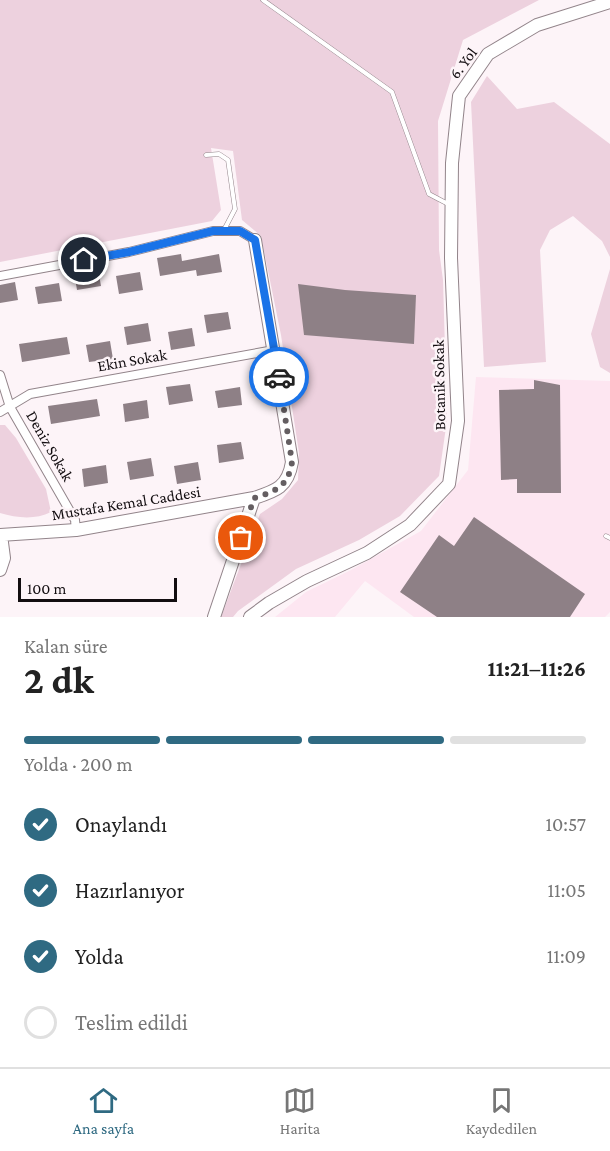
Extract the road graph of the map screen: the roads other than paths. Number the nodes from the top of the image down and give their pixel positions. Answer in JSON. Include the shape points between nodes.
{"nodes":[{"id":1,"x":263,"y":0,"type":"edge"},
{"id":2,"x":610,"y":2,"type":"edge"},
{"id":3,"x":206,"y":155,"type":"dead end"},
{"id":4,"x":452,"y":206,"type":"junction"},
{"id":5,"x":224,"y":231,"type":"junction"},
{"id":6,"x":255,"y":240,"type":"joint"},
{"id":7,"x":451,"y":258,"type":"joint"},
{"id":8,"x":0,"y":276,"type":"edge"},
{"id":9,"x":274,"y":350,"type":"junction"},
{"id":10,"x":0,"y":375,"type":"edge"},
{"id":11,"x":10,"y":407,"type":"junction"},
{"id":12,"x":0,"y":412,"type":"edge"},
{"id":13,"x":254,"y":498,"type":"junction"},
{"id":14,"x":76,"y":530,"type":"junction"},
{"id":15,"x":0,"y":535,"type":"edge"},
{"id":16,"x":0,"y":570,"type":"edge"},
{"id":17,"x":214,"y":617,"type":"edge"},
{"id":18,"x":250,"y":617,"type":"edge"}],
"edges":[{"from":1,"to":4,"type":"lane","via":[[392,92],[429,194]]},
{"from":2,"to":4,"type":"main road","name":"6. Yol","via":[[537,25],[488,54],[459,96]]},
{"from":3,"to":5,"type":"lane","via":[[219,154],[228,160],[235,209]]},
{"from":4,"to":7,"type":"main road","name":"6. Yol"},
{"from":5,"to":6,"type":"street","via":[[240,231]]},
{"from":5,"to":8,"type":"street"},
{"from":6,"to":9,"type":"main road"},
{"from":7,"to":18,"type":"main road","name":"Botanik Sokak","via":[[459,421],[449,484],[410,525]]},
{"from":9,"to":11,"type":"street","name":"Ekin Sokak","via":[[30,394]]},
{"from":9,"to":13,"type":"main road","name":"Mustafa Kemal Caddesi","via":[[291,472],[270,493]]},
{"from":10,"to":11,"type":"street","name":"Deniz Sokak"},
{"from":11,"to":12,"type":"street","name":"Ekin Sokak"},
{"from":11,"to":14,"type":"street","name":"Deniz Sokak","via":[[75,520]]},
{"from":13,"to":14,"type":"main road","name":"Mustafa Kemal Caddesi"},
{"from":13,"to":17,"type":"main road"},
{"from":14,"to":15,"type":"main road","name":"Mustafa Kemal Caddesi"},
{"from":15,"to":16,"type":"main road","via":[[4,558]]}]}
